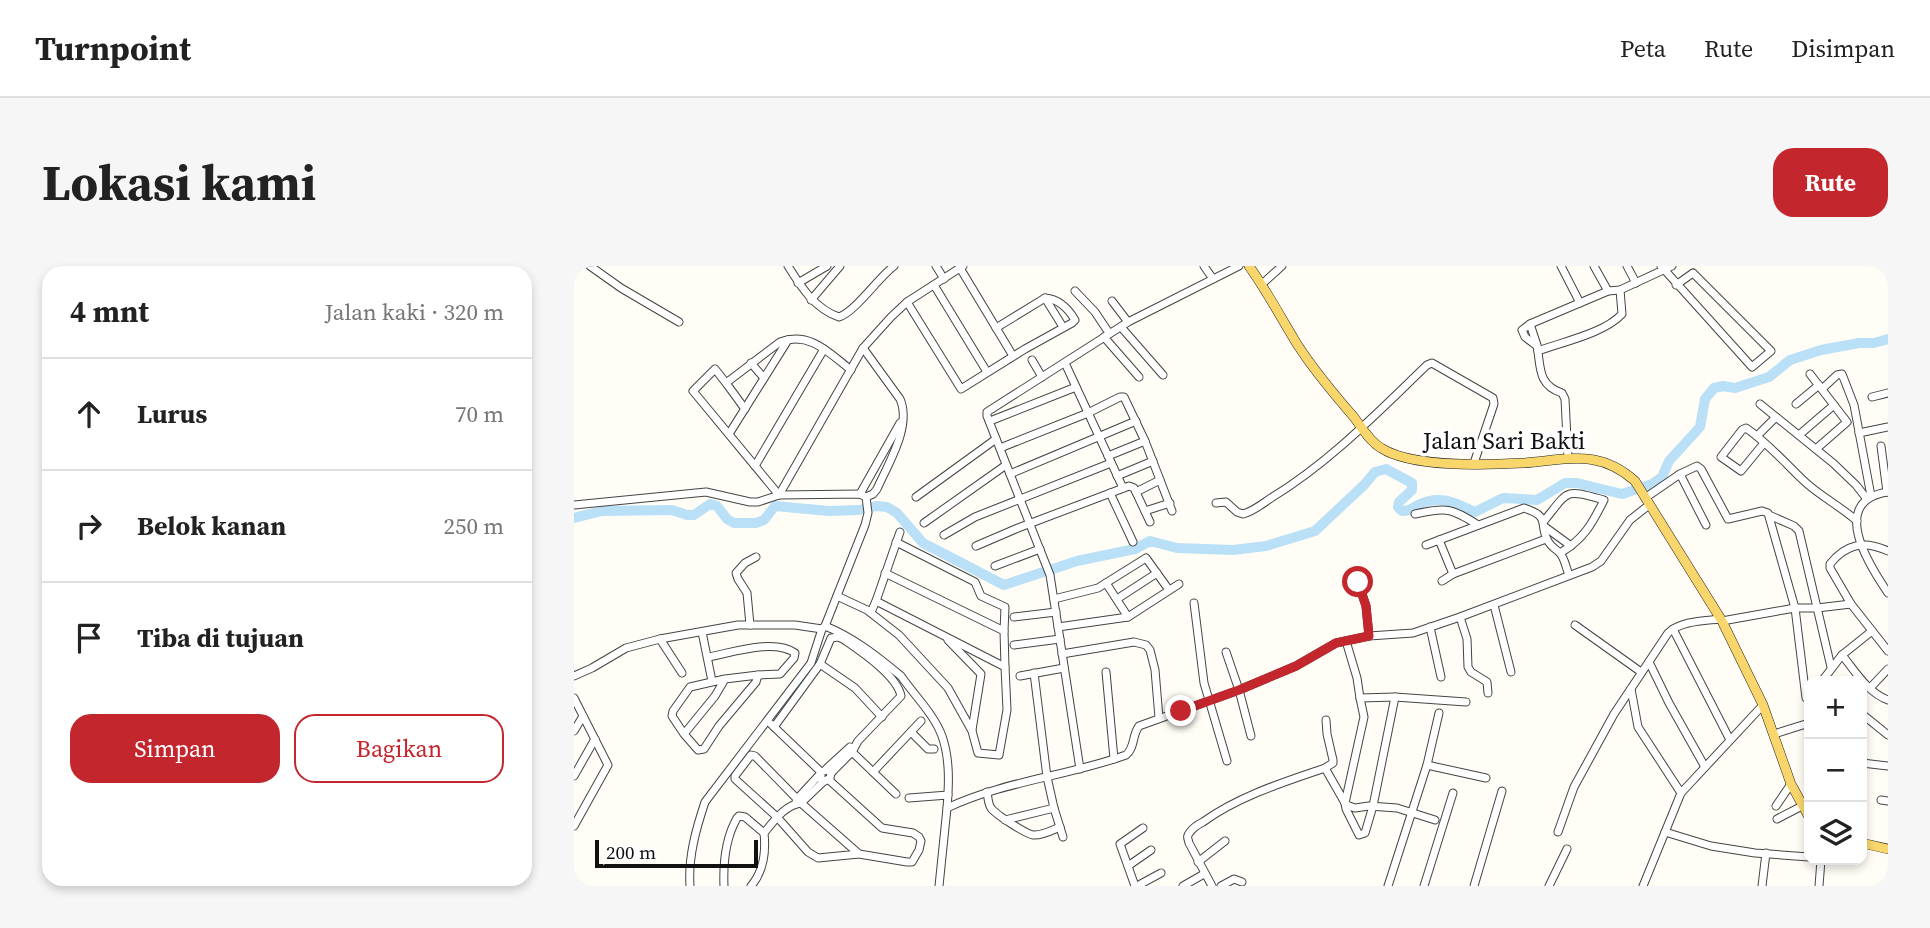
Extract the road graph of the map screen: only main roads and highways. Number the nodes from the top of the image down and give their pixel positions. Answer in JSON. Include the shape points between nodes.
{"nodes":[{"id":1,"x":1249,"y":266,"type":"edge"},
{"id":2,"x":1804,"y":809,"type":"edge"},
{"id":3,"x":1867,"y":844,"type":"edge"},
{"id":4,"x":1888,"y":849,"type":"edge"}],
"edges":[{"from":1,"to":2,"type":"main road","name":"Jalan Sari Bakti","via":[[1298,345],[1380,447],[1400,457],[1434,463],[1594,459],[1620,468],[1634,481],[1721,620],[1763,705]]},
{"from":3,"to":4,"type":"main road"}]}
